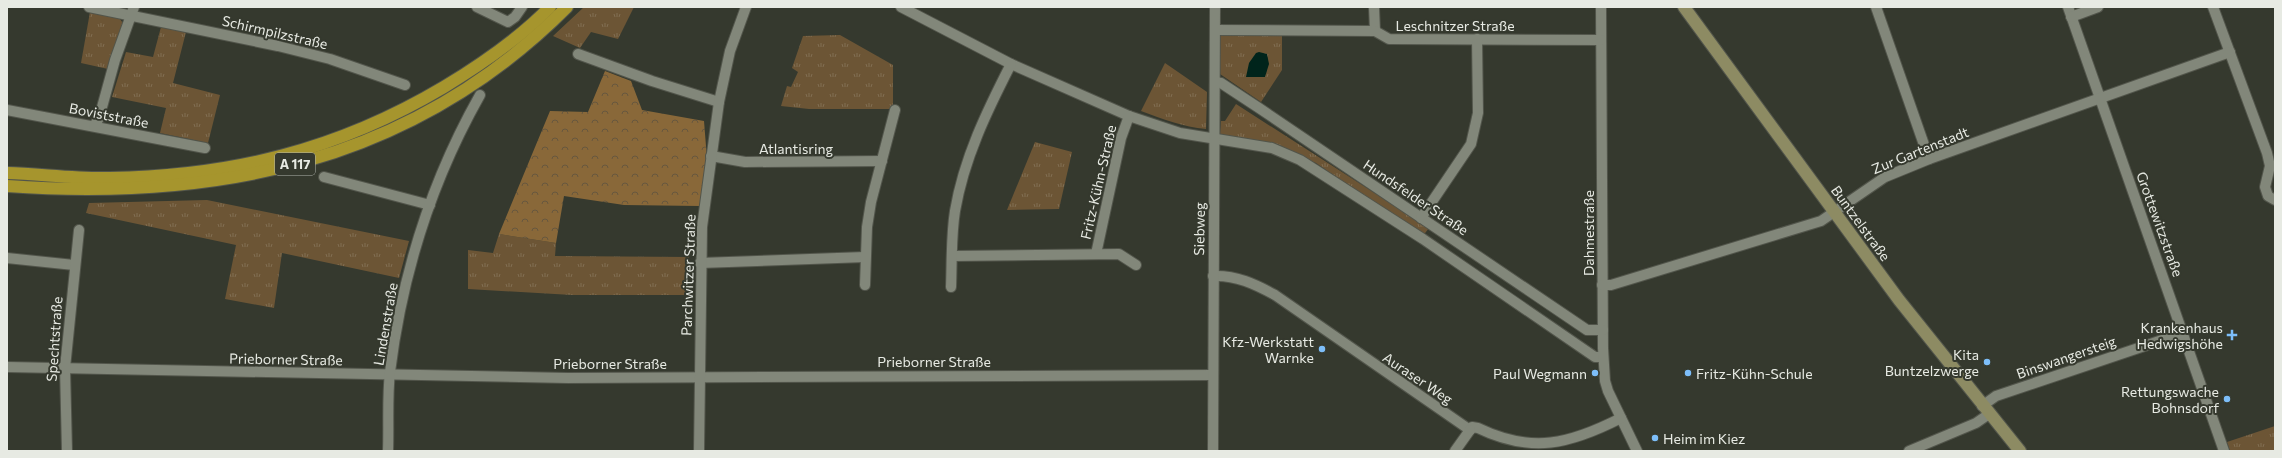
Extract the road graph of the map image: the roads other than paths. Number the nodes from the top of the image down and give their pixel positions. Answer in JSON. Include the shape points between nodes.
{"nodes":[{"id":1,"x":89,"y":7,"type":"edge"},
{"id":2,"x":477,"y":7,"type":"edge"},
{"id":3,"x":522,"y":7,"type":"edge"},
{"id":4,"x":550,"y":7,"type":"edge"},
{"id":5,"x":567,"y":7,"type":"edge"},
{"id":6,"x":746,"y":7,"type":"edge"},
{"id":7,"x":901,"y":7,"type":"edge"},
{"id":8,"x":1215,"y":7,"type":"edge"},
{"id":9,"x":1374,"y":7,"type":"edge"},
{"id":10,"x":1601,"y":7,"type":"edge"},
{"id":11,"x":1684,"y":7,"type":"edge"},
{"id":12,"x":1876,"y":7,"type":"edge"},
{"id":13,"x":2098,"y":7,"type":"edge"},
{"id":14,"x":2213,"y":7,"type":"edge"},
{"id":15,"x":133,"y":11,"type":"edge"},
{"id":16,"x":2070,"y":12,"type":"edge"},
{"id":17,"x":1215,"y":30,"type":"junction"},
{"id":18,"x":1375,"y":31,"type":"junction"},
{"id":19,"x":1477,"y":39,"type":"junction"},
{"id":20,"x":1601,"y":40,"type":"junction"},
{"id":21,"x":2230,"y":52,"type":"junction"},
{"id":22,"x":578,"y":54,"type":"dead end"},
{"id":23,"x":1010,"y":64,"type":"junction"},
{"id":24,"x":1214,"y":82,"type":"junction"},
{"id":25,"x":405,"y":85,"type":"dead end"},
{"id":26,"x":480,"y":95,"type":"dead end"},
{"id":27,"x":2100,"y":99,"type":"junction"},
{"id":28,"x":719,"y":102,"type":"junction"},
{"id":29,"x":7,"y":110,"type":"edge"},
{"id":30,"x":895,"y":110,"type":"dead end"},
{"id":31,"x":1129,"y":116,"type":"junction"},
{"id":32,"x":94,"y":126,"type":"junction"},
{"id":33,"x":1214,"y":138,"type":"junction"},
{"id":34,"x":205,"y":148,"type":"dead end"},
{"id":35,"x":711,"y":156,"type":"junction"},
{"id":36,"x":1929,"y":159,"type":"junction"},
{"id":37,"x":882,"y":161,"type":"junction"},
{"id":38,"x":2272,"y":169,"type":"edge"},
{"id":39,"x":7,"y":173,"type":"edge"},
{"id":40,"x":324,"y":176,"type":"dead end"},
{"id":41,"x":7,"y":186,"type":"edge"},
{"id":42,"x":2275,"y":200,"type":"edge"},
{"id":43,"x":430,"y":205,"type":"junction"},
{"id":44,"x":1834,"y":212,"type":"junction"},
{"id":45,"x":1421,"y":218,"type":"junction"},
{"id":46,"x":79,"y":230,"type":"dead end"},
{"id":47,"x":1096,"y":254,"type":"junction"},
{"id":48,"x":953,"y":256,"type":"junction"},
{"id":49,"x":865,"y":257,"type":"junction"},
{"id":50,"x":7,"y":258,"type":"edge"},
{"id":51,"x":700,"y":262,"type":"junction"},
{"id":52,"x":74,"y":265,"type":"junction"},
{"id":53,"x":1136,"y":265,"type":"dead end"},
{"id":54,"x":1212,"y":276,"type":"junction"},
{"id":55,"x":865,"y":285,"type":"dead end"},
{"id":56,"x":1602,"y":285,"type":"junction"},
{"id":57,"x":951,"y":287,"type":"dead end"},
{"id":58,"x":1603,"y":330,"type":"junction"},
{"id":59,"x":2183,"y":332,"type":"junction"},
{"id":60,"x":1603,"y":357,"type":"junction"},
{"id":61,"x":7,"y":367,"type":"edge"},
{"id":62,"x":65,"y":368,"type":"junction"},
{"id":63,"x":390,"y":374,"type":"junction"},
{"id":64,"x":1213,"y":375,"type":"junction"},
{"id":65,"x":699,"y":377,"type":"junction"},
{"id":66,"x":1986,"y":410,"type":"junction"},
{"id":67,"x":1621,"y":418,"type":"junction"},
{"id":68,"x":1470,"y":430,"type":"junction"},
{"id":69,"x":67,"y":451,"type":"edge"},
{"id":70,"x":388,"y":451,"type":"edge"},
{"id":71,"x":699,"y":451,"type":"edge"},
{"id":72,"x":1213,"y":451,"type":"edge"},
{"id":73,"x":1455,"y":451,"type":"edge"},
{"id":74,"x":1637,"y":451,"type":"edge"},
{"id":75,"x":1909,"y":451,"type":"edge"},
{"id":76,"x":2020,"y":451,"type":"edge"},
{"id":77,"x":2224,"y":451,"type":"edge"}],
"edges":[{"from":1,"to":15,"type":"street","name":"Schirmpilzstraße"},
{"from":2,"to":3,"type":"street","via":[[508,22],[516,17]]},
{"from":4,"to":39,"type":"highway","number":"A 117","via":[[486,60],[408,108],[331,142],[287,156],[220,169],[137,177]]},
{"from":5,"to":41,"type":"highway","number":"A 117","via":[[509,59],[463,90],[396,128],[355,146],[250,176],[180,185],[132,189]]},
{"from":6,"to":28,"type":"street","name":"Parchwitzer Straße","via":[[730,51]]},
{"from":7,"to":23,"type":"street","name":"Fritz-Kühn-Straße"},
{"from":8,"to":17,"type":"street","name":"Siebweg"},
{"from":9,"to":18,"type":"street"},
{"from":10,"to":20,"type":"street","name":"Dahmestraße"},
{"from":11,"to":44,"type":"street","name":"Buntzelstraße"},
{"from":12,"to":36,"type":"street"},
{"from":13,"to":16,"type":"street"},
{"from":14,"to":21,"type":"street"},
{"from":15,"to":25,"type":"street","name":"Schirmpilzstraße","via":[[330,59]]},
{"from":15,"to":32,"type":"street","via":[[115,60],[99,118]]},
{"from":16,"to":27,"type":"street","name":"Grottewitzstraße"},
{"from":17,"to":18,"type":"street","name":"Leschnitzer Straße"},
{"from":17,"to":24,"type":"street","name":"Siebweg"},
{"from":18,"to":19,"type":"street","name":"Leschnitzer Straße","via":[[1390,39]]},
{"from":19,"to":20,"type":"street","name":"Leschnitzer Straße"},
{"from":19,"to":45,"type":"street","via":[[1478,113],[1471,144]]},
{"from":20,"to":56,"type":"street","name":"Dahmestraße"},
{"from":21,"to":27,"type":"street","name":"Zur Gartenstadt"},
{"from":21,"to":38,"type":"street"},
{"from":22,"to":28,"type":"street"},
{"from":23,"to":31,"type":"street","name":"Fritz-Kühn-Straße"},
{"from":23,"to":48,"type":"street","via":[[972,147],[955,211]]},
{"from":24,"to":33,"type":"street","name":"Siebweg"},
{"from":24,"to":45,"type":"street","name":"Hundsfelder Straße","via":[[1221,82]]},
{"from":26,"to":43,"type":"street","name":"Lindenstraße","via":[[453,147]]},
{"from":27,"to":36,"type":"street","name":"Zur Gartenstadt"},
{"from":27,"to":59,"type":"street","name":"Grottewitzstraße"},
{"from":28,"to":35,"type":"street","name":"Parchwitzer Straße"},
{"from":29,"to":32,"type":"street","name":"Boviststraße"},
{"from":30,"to":37,"type":"street"},
{"from":31,"to":33,"type":"street","name":"Fritz-Kühn-Straße","via":[[1180,133]]},
{"from":31,"to":47,"type":"street","name":"Fritz-Kühn-Straße","via":[[1121,138]]},
{"from":32,"to":34,"type":"street","name":"Boviststraße"},
{"from":33,"to":54,"type":"street","name":"Siebweg"},
{"from":33,"to":60,"type":"street","via":[[1272,148],[1317,169],[1595,357]]},
{"from":35,"to":37,"type":"street","name":"Atlantisring","via":[[745,162]]},
{"from":35,"to":51,"type":"street","name":"Parchwitzer Straße"},
{"from":36,"to":44,"type":"street","name":"Zur Gartenstadt","via":[[1885,177]]},
{"from":37,"to":49,"type":"street","via":[[871,202]]},
{"from":38,"to":42,"type":"street","via":[[2265,187],[2268,196]]},
{"from":40,"to":43,"type":"street"},
{"from":43,"to":63,"type":"street","name":"Lindenstraße","via":[[407,280]]},
{"from":44,"to":56,"type":"street","name":"Zur Gartenstadt","via":[[1821,221],[1611,285]]},
{"from":44,"to":66,"type":"street","name":"Buntzelstraße","via":[[1899,300]]},
{"from":45,"to":58,"type":"street","name":"Hundsfelder Straße","via":[[1587,330]]},
{"from":46,"to":52,"type":"street","name":"Spechtstraße"},
{"from":47,"to":48,"type":"street","name":"Fritz-Kühn-Straße"},
{"from":47,"to":53,"type":"street","name":"Fritz-Kühn-Straße","via":[[1119,254]]},
{"from":48,"to":57,"type":"street"},
{"from":49,"to":51,"type":"street"},
{"from":49,"to":55,"type":"street"},
{"from":50,"to":52,"type":"street"},
{"from":51,"to":65,"type":"street","name":"Parchwitzer Straße"},
{"from":52,"to":62,"type":"street","name":"Spechtstraße"},
{"from":54,"to":64,"type":"street","name":"Siebweg"},
{"from":54,"to":68,"type":"street","name":"Auraser Weg","via":[[1236,277],[1275,295]]},
{"from":56,"to":58,"type":"street","name":"Dahmestraße"},
{"from":58,"to":60,"type":"street","name":"Dahmestraße"},
{"from":59,"to":66,"type":"street","name":"Binswangersteig","via":[[1996,396]]},
{"from":59,"to":77,"type":"street","name":"Grottewitzstraße"},
{"from":60,"to":67,"type":"street","name":"Dahmestraße","via":[[1605,381]]},
{"from":61,"to":62,"type":"street","name":"Prieborner Straße"},
{"from":62,"to":63,"type":"street","name":"Prieborner Straße"},
{"from":62,"to":69,"type":"street","name":"Spechtstraße"},
{"from":63,"to":65,"type":"street","name":"Prieborner Straße","via":[[568,378]]},
{"from":63,"to":70,"type":"street","name":"Lindenstraße"},
{"from":64,"to":65,"type":"street","name":"Prieborner Straße"},
{"from":64,"to":72,"type":"street","name":"Siebweg"},
{"from":65,"to":71,"type":"street","name":"Parchwitzer Straße"},
{"from":66,"to":75,"type":"street","name":"Binswangersteig","via":[[1976,423]]},
{"from":66,"to":76,"type":"street","name":"Buntzelstraße"},
{"from":67,"to":68,"type":"street","name":"Auraser Weg","via":[[1576,439],[1548,444],[1516,442],[1478,428],[1472,427]]},
{"from":67,"to":74,"type":"street","name":"Dahmestraße"},
{"from":68,"to":73,"type":"street"}]}
